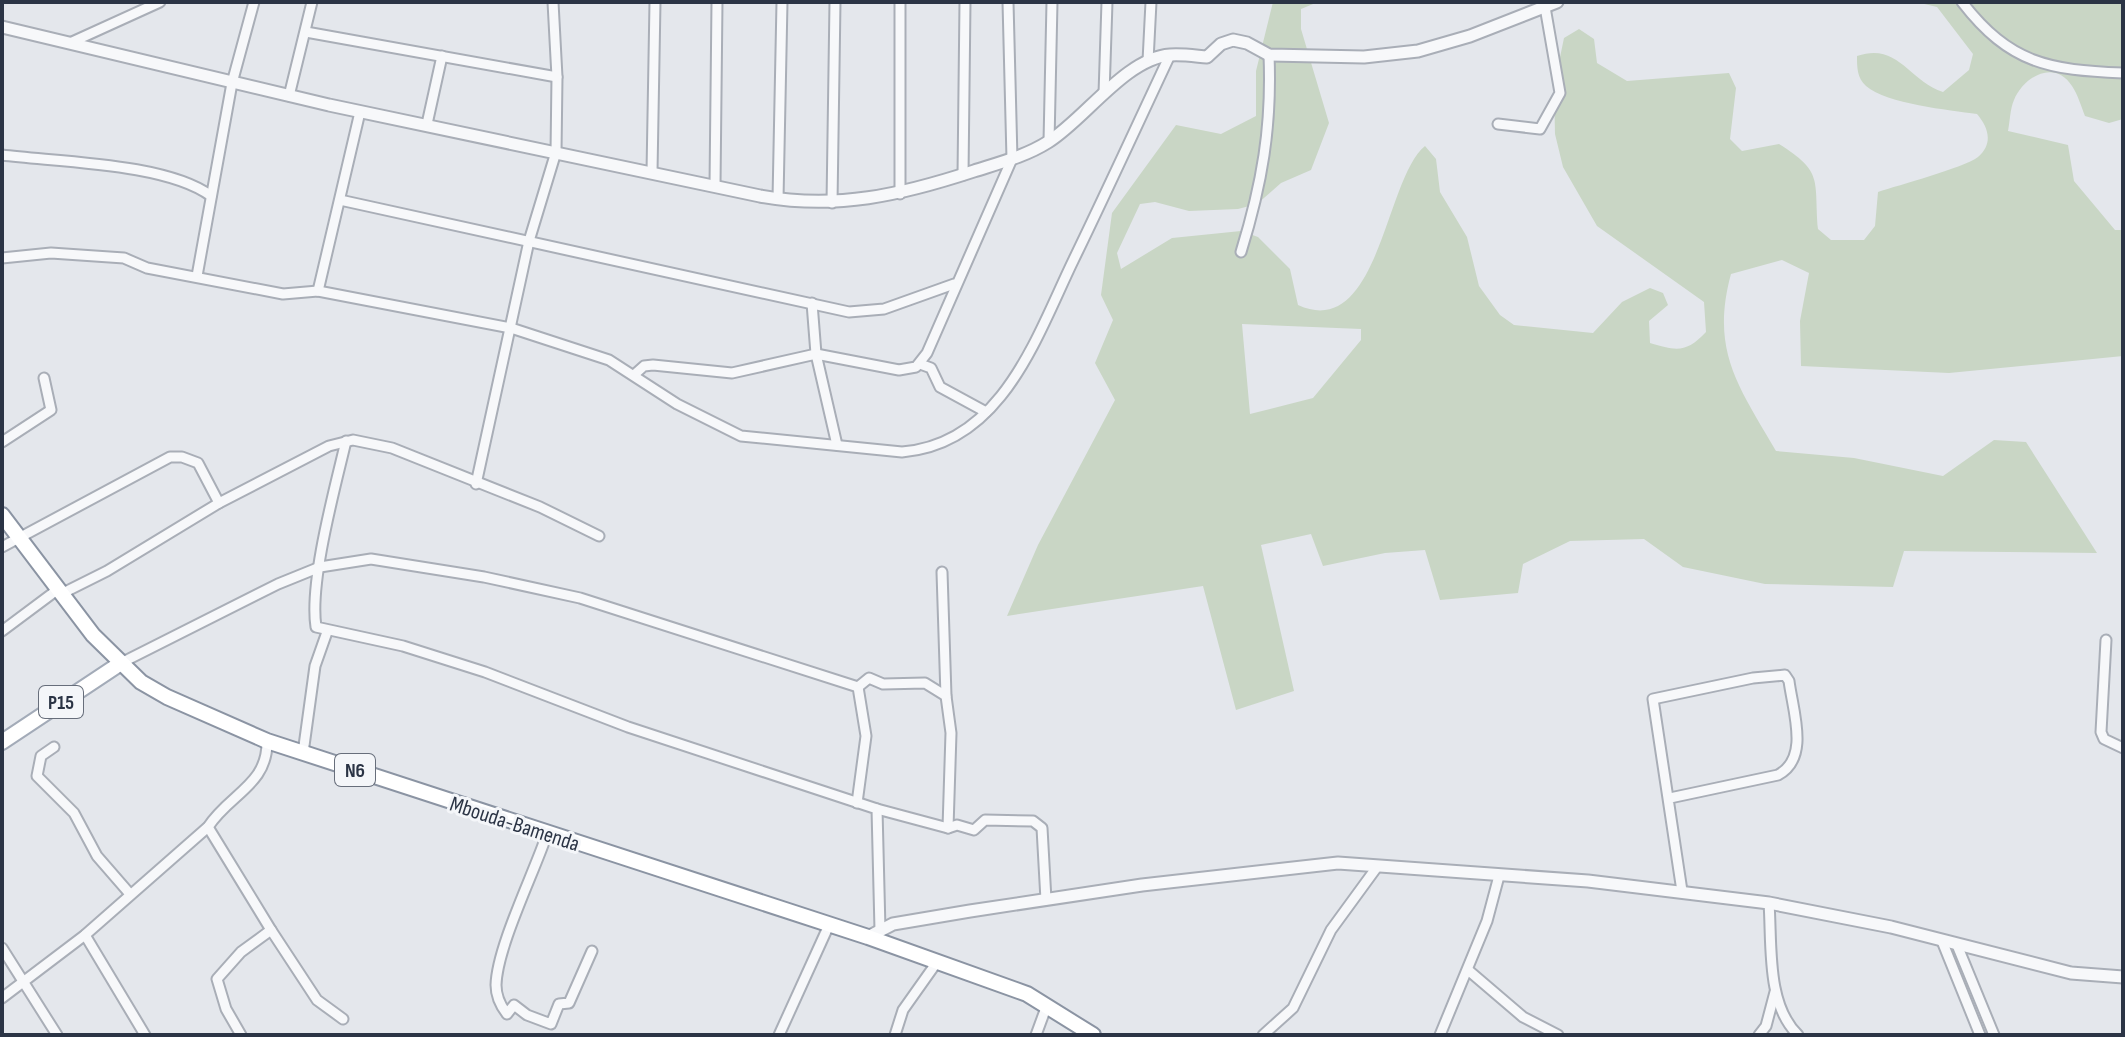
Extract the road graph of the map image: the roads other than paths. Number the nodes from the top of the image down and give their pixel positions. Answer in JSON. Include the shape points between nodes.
{"nodes":[{"id":1,"x":160,"y":2,"type":"edge"},
{"id":2,"x":254,"y":2,"type":"edge"},
{"id":3,"x":312,"y":2,"type":"edge"},
{"id":4,"x":553,"y":2,"type":"edge"},
{"id":5,"x":655,"y":2,"type":"edge"},
{"id":6,"x":717,"y":2,"type":"edge"},
{"id":7,"x":782,"y":2,"type":"edge"},
{"id":8,"x":835,"y":2,"type":"edge"},
{"id":9,"x":900,"y":2,"type":"edge"},
{"id":10,"x":965,"y":2,"type":"edge"},
{"id":11,"x":1008,"y":2,"type":"edge"},
{"id":12,"x":1052,"y":2,"type":"edge"},
{"id":13,"x":1107,"y":2,"type":"edge"},
{"id":14,"x":1151,"y":2,"type":"edge"},
{"id":15,"x":1962,"y":2,"type":"edge"},
{"id":16,"x":1551,"y":4,"type":"edge"},
{"id":17,"x":2,"y":27,"type":"edge"},
{"id":18,"x":306,"y":32,"type":"junction"},
{"id":19,"x":72,"y":42,"type":"junction"},
{"id":20,"x":1170,"y":55,"type":"junction"},
{"id":21,"x":1269,"y":55,"type":"junction"},
{"id":22,"x":442,"y":56,"type":"junction"},
{"id":23,"x":1148,"y":61,"type":"junction"},
{"id":24,"x":2123,"y":73,"type":"edge"},
{"id":25,"x":557,"y":77,"type":"junction"},
{"id":26,"x":232,"y":83,"type":"junction"},
{"id":27,"x":1104,"y":94,"type":"junction"},
{"id":28,"x":289,"y":96,"type":"junction"},
{"id":29,"x":360,"y":112,"type":"junction"},
{"id":30,"x":427,"y":124,"type":"junction"},
{"id":31,"x":1498,"y":124,"type":"dead end"},
{"id":32,"x":1049,"y":142,"type":"junction"},
{"id":33,"x":556,"y":152,"type":"junction"},
{"id":34,"x":2,"y":155,"type":"edge"},
{"id":35,"x":1012,"y":159,"type":"junction"},
{"id":36,"x":652,"y":172,"type":"junction"},
{"id":37,"x":963,"y":175,"type":"junction"},
{"id":38,"x":715,"y":185,"type":"junction"},
{"id":39,"x":900,"y":194,"type":"junction"},
{"id":40,"x":211,"y":196,"type":"junction"},
{"id":41,"x":778,"y":199,"type":"junction"},
{"id":42,"x":340,"y":200,"type":"junction"},
{"id":43,"x":832,"y":203,"type":"junction"},
{"id":44,"x":529,"y":241,"type":"junction"},
{"id":45,"x":1241,"y":252,"type":"dead end"},
{"id":46,"x":2,"y":258,"type":"edge"},
{"id":47,"x":197,"y":276,"type":"junction"},
{"id":48,"x":954,"y":284,"type":"junction"},
{"id":49,"x":318,"y":291,"type":"junction"},
{"id":50,"x":812,"y":303,"type":"junction"},
{"id":51,"x":511,"y":328,"type":"junction"},
{"id":52,"x":816,"y":354,"type":"junction"},
{"id":53,"x":920,"y":364,"type":"junction"},
{"id":54,"x":635,"y":374,"type":"junction"},
{"id":55,"x":44,"y":378,"type":"dead end"},
{"id":56,"x":986,"y":412,"type":"junction"},
{"id":57,"x":346,"y":441,"type":"junction"},
{"id":58,"x":2,"y":442,"type":"edge"},
{"id":59,"x":837,"y":445,"type":"junction"},
{"id":60,"x":476,"y":484,"type":"junction"},
{"id":61,"x":219,"y":503,"type":"junction"},
{"id":62,"x":2,"y":515,"type":"edge"},
{"id":63,"x":599,"y":536,"type":"dead end"},
{"id":64,"x":18,"y":538,"type":"junction"},
{"id":65,"x":2,"y":547,"type":"edge"},
{"id":66,"x":320,"y":567,"type":"junction"},
{"id":67,"x":942,"y":572,"type":"dead end"},
{"id":68,"x":59,"y":592,"type":"junction"},
{"id":69,"x":2,"y":631,"type":"edge"},
{"id":70,"x":327,"y":632,"type":"junction"},
{"id":71,"x":2106,"y":640,"type":"dead end"},
{"id":72,"x":121,"y":663,"type":"junction"},
{"id":73,"x":858,"y":687,"type":"junction"},
{"id":74,"x":946,"y":696,"type":"junction"},
{"id":75,"x":267,"y":741,"type":"junction"},
{"id":76,"x":2,"y":742,"type":"edge"},
{"id":77,"x":54,"y":747,"type":"dead end"},
{"id":78,"x":2123,"y":748,"type":"edge"},
{"id":79,"x":303,"y":753,"type":"junction"},
{"id":80,"x":1670,"y":798,"type":"junction"},
{"id":81,"x":857,"y":803,"type":"junction"},
{"id":82,"x":877,"y":809,"type":"junction"},
{"id":83,"x":208,"y":827,"type":"junction"},
{"id":84,"x":948,"y":828,"type":"junction"},
{"id":85,"x":547,"y":834,"type":"junction"},
{"id":86,"x":1377,"y":867,"type":"junction"},
{"id":87,"x":1499,"y":876,"type":"junction"},
{"id":88,"x":1682,"y":891,"type":"junction"},
{"id":89,"x":130,"y":894,"type":"junction"},
{"id":90,"x":1046,"y":900,"type":"junction"},
{"id":91,"x":1769,"y":903,"type":"junction"},
{"id":92,"x":829,"y":925,"type":"junction"},
{"id":93,"x":271,"y":930,"type":"junction"},
{"id":94,"x":874,"y":933,"type":"junction"},
{"id":95,"x":85,"y":935,"type":"junction"},
{"id":96,"x":1942,"y":941,"type":"junction"},
{"id":97,"x":1957,"y":945,"type":"junction"},
{"id":98,"x":2,"y":948,"type":"edge"},
{"id":99,"x":592,"y":951,"type":"dead end"},
{"id":100,"x":937,"y":962,"type":"junction"},
{"id":101,"x":1468,"y":970,"type":"junction"},
{"id":102,"x":2123,"y":977,"type":"edge"},
{"id":103,"x":24,"y":982,"type":"junction"},
{"id":104,"x":1776,"y":989,"type":"junction"},
{"id":105,"x":2,"y":998,"type":"edge"},
{"id":106,"x":1047,"y":1005,"type":"junction"},
{"id":107,"x":343,"y":1019,"type":"dead end"},
{"id":108,"x":57,"y":1035,"type":"edge"},
{"id":109,"x":145,"y":1035,"type":"edge"},
{"id":110,"x":241,"y":1035,"type":"edge"},
{"id":111,"x":779,"y":1035,"type":"edge"},
{"id":112,"x":895,"y":1035,"type":"edge"},
{"id":113,"x":1036,"y":1035,"type":"edge"},
{"id":114,"x":1093,"y":1035,"type":"edge"},
{"id":115,"x":1263,"y":1035,"type":"edge"},
{"id":116,"x":1440,"y":1035,"type":"edge"},
{"id":117,"x":1558,"y":1035,"type":"edge"},
{"id":118,"x":1759,"y":1035,"type":"edge"},
{"id":119,"x":1798,"y":1035,"type":"edge"},
{"id":120,"x":1980,"y":1035,"type":"edge"},
{"id":121,"x":1994,"y":1035,"type":"edge"}],
"edges":[{"from":1,"to":19,"type":"street"},
{"from":2,"to":26,"type":"street"},
{"from":3,"to":18,"type":"street"},
{"from":4,"to":25,"type":"street"},
{"from":5,"to":36,"type":"street"},
{"from":6,"to":38,"type":"street"},
{"from":7,"to":41,"type":"street"},
{"from":8,"to":43,"type":"street"},
{"from":9,"to":39,"type":"street"},
{"from":10,"to":37,"type":"street"},
{"from":11,"to":35,"type":"street"},
{"from":12,"to":32,"type":"street"},
{"from":13,"to":27,"type":"street"},
{"from":14,"to":23,"type":"street"},
{"from":15,"to":24,"type":"street","via":[[1994,36],[2028,60],[2076,71]]},
{"from":16,"to":21,"type":"street","via":[[1418,51],[1364,57]]},
{"from":16,"to":31,"type":"street","via":[[1560,93],[1540,129]]},
{"from":17,"to":19,"type":"street"},
{"from":18,"to":22,"type":"street"},
{"from":18,"to":28,"type":"street"},
{"from":19,"to":26,"type":"street"},
{"from":20,"to":21,"type":"street","via":[[1207,57],[1233,40]]},
{"from":20,"to":23,"type":"street"},
{"from":20,"to":56,"type":"street","via":[[1039,341]]},
{"from":21,"to":45,"type":"street","via":[[1267,147]]},
{"from":22,"to":25,"type":"street"},
{"from":22,"to":30,"type":"street"},
{"from":23,"to":27,"type":"street"},
{"from":25,"to":33,"type":"street"},
{"from":26,"to":28,"type":"street"},
{"from":26,"to":40,"type":"street"},
{"from":27,"to":32,"type":"street"},
{"from":28,"to":29,"type":"street"},
{"from":29,"to":30,"type":"street"},
{"from":29,"to":42,"type":"street"},
{"from":30,"to":33,"type":"street"},
{"from":32,"to":35,"type":"street"},
{"from":33,"to":36,"type":"street"},
{"from":33,"to":44,"type":"street"},
{"from":34,"to":40,"type":"street","via":[[146,172]]},
{"from":35,"to":37,"type":"street"},
{"from":35,"to":48,"type":"street"},
{"from":36,"to":38,"type":"street"},
{"from":37,"to":39,"type":"street"},
{"from":38,"to":41,"type":"street"},
{"from":39,"to":43,"type":"street"},
{"from":40,"to":47,"type":"street"},
{"from":41,"to":43,"type":"street"},
{"from":42,"to":44,"type":"street"},
{"from":42,"to":49,"type":"street"},
{"from":44,"to":50,"type":"street"},
{"from":44,"to":51,"type":"street"},
{"from":46,"to":47,"type":"street","via":[[51,253],[107,256]]},
{"from":47,"to":49,"type":"street","via":[[283,294]]},
{"from":48,"to":50,"type":"street","via":[[874,311],[849,312]]},
{"from":48,"to":53,"type":"street","via":[[944,318]]},
{"from":49,"to":51,"type":"street"},
{"from":50,"to":52,"type":"street"},
{"from":51,"to":54,"type":"street"},
{"from":51,"to":60,"type":"street"},
{"from":52,"to":53,"type":"street","via":[[899,370]]},
{"from":52,"to":54,"type":"street","via":[[732,373],[653,365]]},
{"from":52,"to":59,"type":"street"},
{"from":53,"to":56,"type":"street","via":[[931,368],[940,387]]},
{"from":54,"to":59,"type":"street","via":[[677,404],[741,436]]},
{"from":55,"to":58,"type":"street","via":[[51,410]]},
{"from":56,"to":59,"type":"street","via":[[965,431],[922,451]]},
{"from":57,"to":60,"type":"street","via":[[392,448]]},
{"from":57,"to":61,"type":"street"},
{"from":57,"to":66,"type":"street"},
{"from":60,"to":63,"type":"street"},
{"from":61,"to":64,"type":"street","via":[[198,463],[170,457]]},
{"from":61,"to":68,"type":"street","via":[[107,571]]},
{"from":62,"to":64,"type":"main road","name":"Mbouda-Bamenda","number":"N6"},
{"from":64,"to":65,"type":"street"},
{"from":64,"to":68,"type":"main road","name":"Mbouda-Bamenda","number":"N6"},
{"from":66,"to":70,"type":"street","via":[[314,614],[316,627]]},
{"from":66,"to":72,"type":"street"},
{"from":66,"to":73,"type":"street","via":[[371,559],[563,593]]},
{"from":67,"to":74,"type":"street"},
{"from":68,"to":69,"type":"street"},
{"from":68,"to":72,"type":"main road","name":"Mbouda-Bamenda","number":"N6"},
{"from":70,"to":79,"type":"street","via":[[315,666]]},
{"from":70,"to":81,"type":"street","via":[[403,646],[457,663]]},
{"from":71,"to":78,"type":"street","via":[[2101,732]]},
{"from":72,"to":75,"type":"main road","name":"Mbouda-Bamenda","number":"N6","via":[[167,697]]},
{"from":72,"to":76,"type":"main road","number":"P15"},
{"from":73,"to":74,"type":"street","via":[[869,678],[883,684],[925,683]]},
{"from":73,"to":81,"type":"street","via":[[866,736]]},
{"from":74,"to":84,"type":"street","via":[[951,733]]},
{"from":75,"to":79,"type":"main road","name":"Mbouda-Bamenda","number":"N6"},
{"from":75,"to":83,"type":"street","via":[[268,759],[257,780],[218,811]]},
{"from":77,"to":89,"type":"street","via":[[41,756],[37,776],[74,813],[97,856]]},
{"from":79,"to":85,"type":"main road","name":"Mbouda-Bamenda","number":"N6"},
{"from":80,"to":80,"type":"street","via":[[1790,769],[1797,751],[1785,675],[1653,699]]},
{"from":80,"to":88,"type":"street"},
{"from":81,"to":82,"type":"street"},
{"from":82,"to":84,"type":"street"},
{"from":82,"to":94,"type":"street"},
{"from":83,"to":89,"type":"street"},
{"from":83,"to":93,"type":"street"},
{"from":84,"to":90,"type":"street","via":[[974,830],[985,820],[1004,819],[1039,824]]},
{"from":85,"to":92,"type":"main road","name":"Mbouda-Bamenda","number":"N6"},
{"from":85,"to":99,"type":"street","via":[[499,970],[501,1006],[507,1014],[514,1005],[551,1024],[559,1004],[569,1003]]},
{"from":86,"to":87,"type":"street"},
{"from":86,"to":90,"type":"street","via":[[1311,865]]},
{"from":86,"to":115,"type":"street","via":[[1331,930],[1293,1008]]},
{"from":87,"to":88,"type":"street"},
{"from":87,"to":101,"type":"street"},
{"from":88,"to":91,"type":"street"},
{"from":89,"to":95,"type":"street"},
{"from":90,"to":94,"type":"street","via":[[893,924]]},
{"from":91,"to":96,"type":"street"},
{"from":91,"to":104,"type":"street"},
{"from":92,"to":94,"type":"main road","name":"Mbouda-Bamenda","number":"N6"},
{"from":92,"to":111,"type":"street"},
{"from":93,"to":107,"type":"street","via":[[317,1000]]},
{"from":93,"to":110,"type":"street","via":[[217,979]]},
{"from":94,"to":100,"type":"main road","name":"Mbouda-Bamenda","number":"N6"},
{"from":95,"to":103,"type":"street"},
{"from":95,"to":109,"type":"street"},
{"from":96,"to":97,"type":"street"},
{"from":96,"to":120,"type":"street"},
{"from":97,"to":102,"type":"street","via":[[2071,973]]},
{"from":97,"to":121,"type":"street"},
{"from":98,"to":103,"type":"street"},
{"from":100,"to":106,"type":"main road","name":"Mbouda-Bamenda","number":"N6"},
{"from":100,"to":112,"type":"street","via":[[903,1010]]},
{"from":101,"to":116,"type":"street"},
{"from":101,"to":117,"type":"street","via":[[1523,1017]]},
{"from":103,"to":105,"type":"street"},
{"from":103,"to":108,"type":"street"},
{"from":104,"to":118,"type":"street"},
{"from":104,"to":119,"type":"street"},
{"from":106,"to":113,"type":"street"},
{"from":106,"to":114,"type":"main road","name":"Mbouda-Bamenda","number":"N6"}]}
